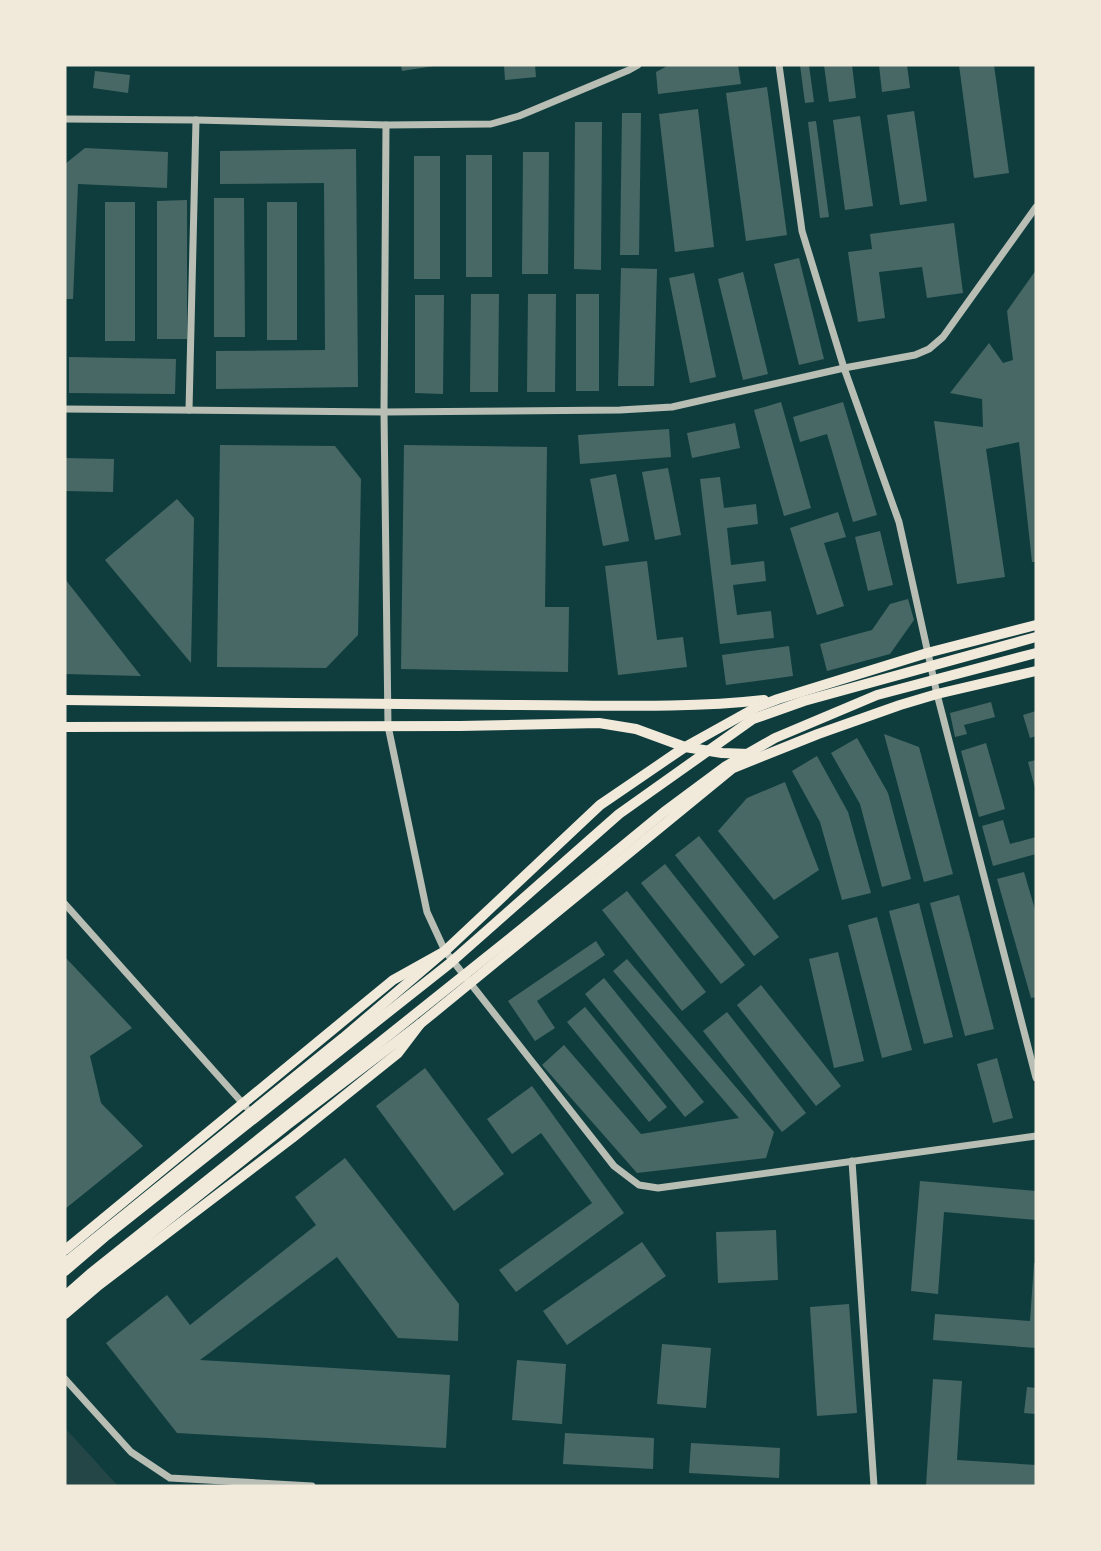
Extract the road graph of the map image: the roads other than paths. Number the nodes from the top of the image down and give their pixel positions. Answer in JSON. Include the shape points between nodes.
{"nodes":[{"id":1,"x":638,"y":65,"type":"edge"},
{"id":2,"x":779,"y":65,"type":"edge"},
{"id":3,"x":65,"y":119,"type":"edge"},
{"id":4,"x":196,"y":120,"type":"junction"},
{"id":5,"x":386,"y":125,"type":"junction"},
{"id":6,"x":1036,"y":207,"type":"edge"},
{"id":7,"x":844,"y":369,"type":"junction"},
{"id":8,"x":65,"y":409,"type":"edge"},
{"id":9,"x":189,"y":410,"type":"junction"},
{"id":10,"x":384,"y":412,"type":"junction"},
{"id":11,"x":1036,"y":625,"type":"edge"},
{"id":12,"x":1036,"y":637,"type":"edge"},
{"id":13,"x":927,"y":653,"type":"junction"},
{"id":14,"x":1036,"y":653,"type":"edge"},
{"id":15,"x":1036,"y":671,"type":"edge"},
{"id":16,"x":937,"y":694,"type":"junction"},
{"id":17,"x":778,"y":699,"type":"junction"},
{"id":18,"x":65,"y":700,"type":"edge"},
{"id":19,"x":387,"y":705,"type":"junction"},
{"id":20,"x":388,"y":726,"type":"junction"},
{"id":21,"x":65,"y":727,"type":"edge"},
{"id":22,"x":685,"y":747,"type":"junction"},
{"id":23,"x":767,"y":754,"type":"junction"},
{"id":24,"x":65,"y":904,"type":"edge"},
{"id":25,"x":445,"y":951,"type":"junction"},
{"id":26,"x":471,"y":983,"type":"junction"},
{"id":27,"x":420,"y":1024,"type":"junction"},
{"id":28,"x":1036,"y":1078,"type":"edge"},
{"id":29,"x":250,"y":1112,"type":"junction"},
{"id":30,"x":1036,"y":1136,"type":"edge"},
{"id":31,"x":852,"y":1161,"type":"junction"},
{"id":32,"x":65,"y":1250,"type":"edge"},
{"id":33,"x":65,"y":1263,"type":"edge"},
{"id":34,"x":65,"y":1271,"type":"edge"},
{"id":35,"x":65,"y":1296,"type":"edge"},
{"id":36,"x":65,"y":1302,"type":"edge"},
{"id":37,"x":65,"y":1314,"type":"edge"},
{"id":38,"x":65,"y":1379,"type":"edge"},
{"id":39,"x":312,"y":1486,"type":"edge"},
{"id":40,"x":874,"y":1486,"type":"edge"}],
"edges":[{"from":1,"to":5,"type":"street","via":[[491,124]]},
{"from":2,"to":7,"type":"street","via":[[802,231]]},
{"from":3,"to":4,"type":"street"},
{"from":4,"to":5,"type":"street"},
{"from":4,"to":9,"type":"street"},
{"from":5,"to":10,"type":"street"},
{"from":6,"to":7,"type":"street","via":[[943,337],[929,349]]},
{"from":7,"to":10,"type":"street","via":[[671,407]]},
{"from":7,"to":13,"type":"street","via":[[899,522]]},
{"from":8,"to":9,"type":"street"},
{"from":9,"to":10,"type":"street"},
{"from":10,"to":19,"type":"street"},
{"from":11,"to":13,"type":"main road"},
{"from":12,"to":34,"type":"highway","via":[[753,719],[619,814],[449,964]]},
{"from":13,"to":16,"type":"street"},
{"from":13,"to":17,"type":"main road"},
{"from":14,"to":35,"type":"highway","via":[[877,695],[775,738],[726,766]]},
{"from":15,"to":16,"type":"main road"},
{"from":16,"to":23,"type":"main road"},
{"from":16,"to":28,"type":"street"},
{"from":17,"to":19,"type":"main road","via":[[730,704]]},
{"from":17,"to":22,"type":"main road"},
{"from":18,"to":19,"type":"main road"},
{"from":19,"to":20,"type":"street"},
{"from":20,"to":21,"type":"main road"},
{"from":20,"to":22,"type":"main road","via":[[599,723],[636,729]]},
{"from":20,"to":25,"type":"street","via":[[426,912]]},
{"from":22,"to":23,"type":"main road"},
{"from":22,"to":25,"type":"main road","via":[[600,805]]},
{"from":23,"to":26,"type":"main road","via":[[733,768]]},
{"from":24,"to":29,"type":"street"},
{"from":25,"to":26,"type":"street"},
{"from":25,"to":29,"type":"main road"},
{"from":25,"to":32,"type":"highway","via":[[393,980]]},
{"from":26,"to":27,"type":"main road"},
{"from":26,"to":31,"type":"street","via":[[614,1166],[639,1185],[658,1188]]},
{"from":27,"to":36,"type":"main road"},
{"from":27,"to":37,"type":"highway","via":[[398,1053]]},
{"from":29,"to":33,"type":"main road"},
{"from":30,"to":31,"type":"street"},
{"from":31,"to":40,"type":"street"},
{"from":38,"to":39,"type":"street","via":[[131,1452],[170,1478]]}]}
